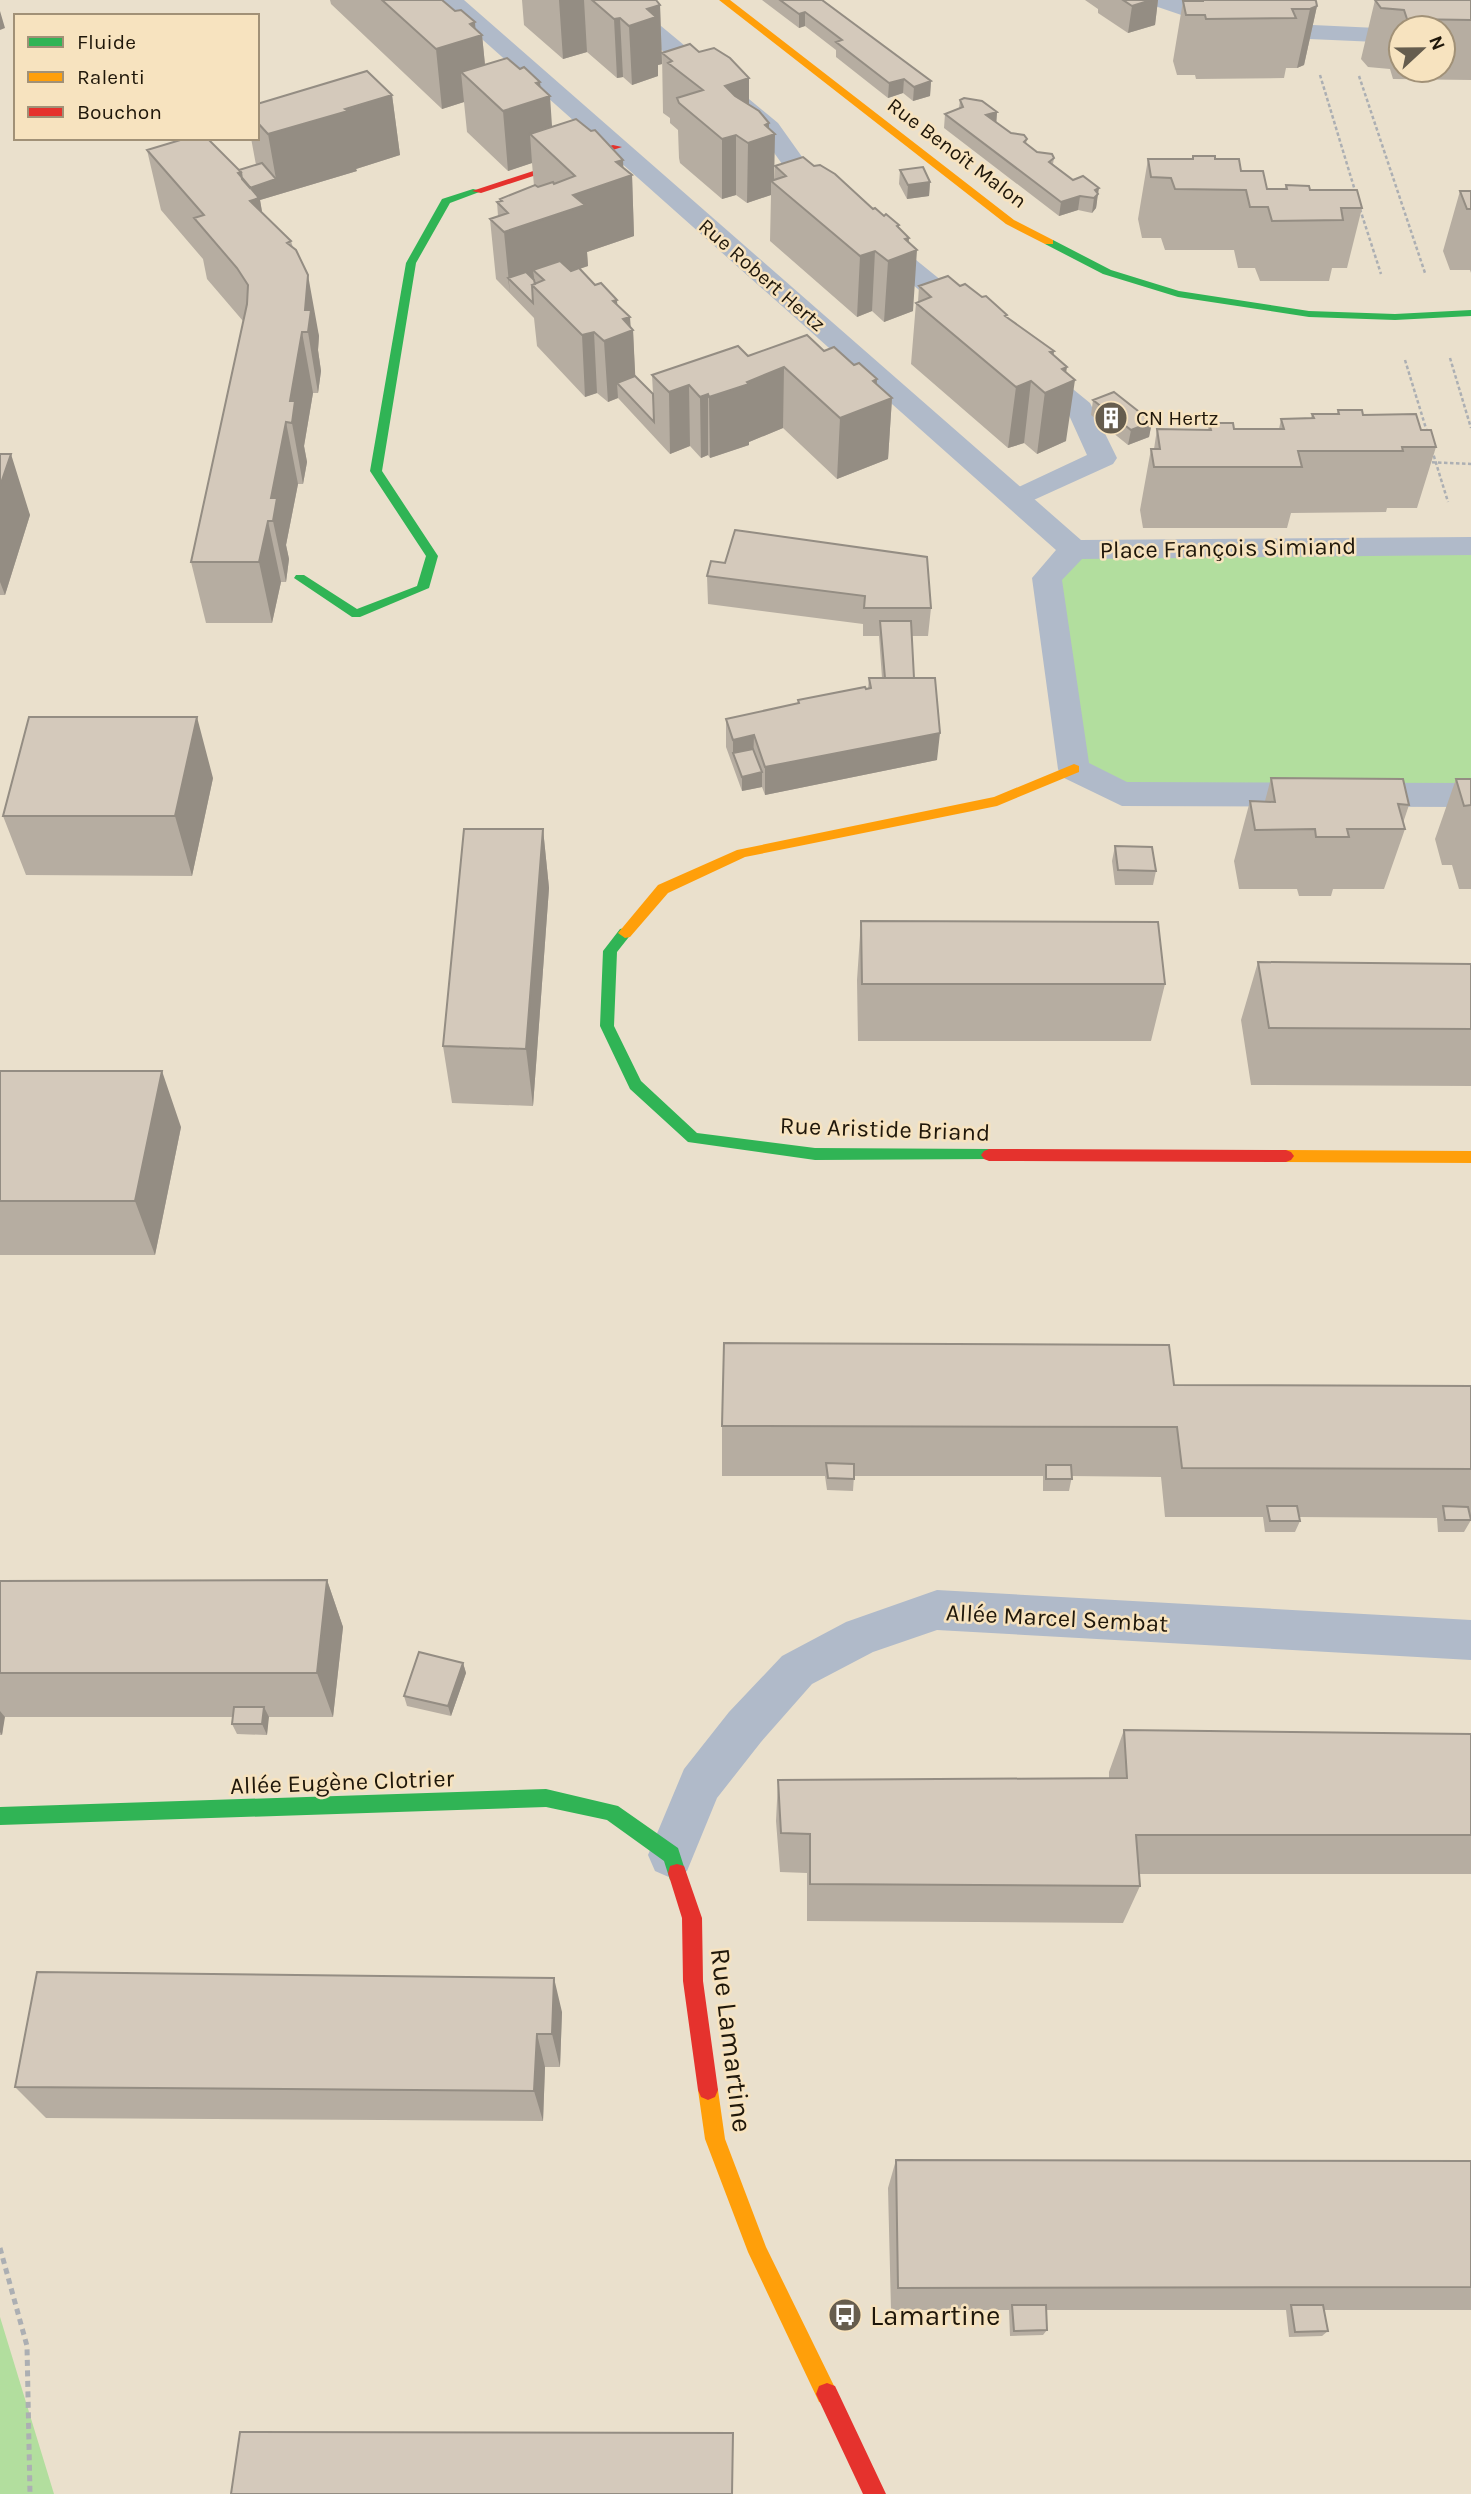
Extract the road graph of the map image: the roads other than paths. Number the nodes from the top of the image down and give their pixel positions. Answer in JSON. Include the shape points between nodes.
{"nodes":[{"id":1,"x":450,"y":0,"type":"edge"},
{"id":2,"x":593,"y":0,"type":"edge"},
{"id":3,"x":724,"y":0,"type":"edge"},
{"id":4,"x":1160,"y":0,"type":"edge"},
{"id":5,"x":1387,"y":33,"type":"edge"},
{"id":6,"x":617,"y":146,"type":"junction"},
{"id":7,"x":1471,"y":313,"type":"edge"},
{"id":8,"x":984,"y":330,"type":"edge"},
{"id":9,"x":1016,"y":356,"type":"edge"},
{"id":10,"x":1016,"y":499,"type":"junction"},
{"id":11,"x":1471,"y":546,"type":"edge"},
{"id":12,"x":1074,"y":550,"type":"junction"},
{"id":13,"x":300,"y":578,"type":"dead end"},
{"id":14,"x":1074,"y":769,"type":"junction"},
{"id":15,"x":1471,"y":796,"type":"edge"},
{"id":16,"x":1471,"y":1157,"type":"edge"},
{"id":17,"x":1471,"y":1640,"type":"edge"},
{"id":18,"x":0,"y":1816,"type":"edge"},
{"id":19,"x":671,"y":1855,"type":"junction"},
{"id":20,"x":875,"y":2494,"type":"edge"}],
"edges":[{"from":1,"to":6,"type":"street","name":"Rue Robert Hertz"},
{"from":2,"to":8,"type":"street","via":[[647,26],[769,128],[796,166],[850,219]]},
{"from":3,"to":7,"type":"street","name":"Rue Benoît Malon","via":[[1010,222],[1107,272],[1178,294],[1309,314]]},
{"from":4,"to":5,"type":"street","via":[[1242,29]]},
{"from":6,"to":10,"type":"street","name":"Rue Robert Hertz"},
{"from":6,"to":13,"type":"street","via":[[446,201],[411,263],[376,471],[432,556],[423,588],[356,614]]},
{"from":9,"to":10,"type":"street","via":[[1080,409],[1103,458]]},
{"from":10,"to":12,"type":"street","name":"Rue Robert Hertz"},
{"from":11,"to":12,"type":"street","name":"Place François Simiand"},
{"from":12,"to":14,"type":"street","name":"Place François Simiand","via":[[1046,578]]},
{"from":14,"to":15,"type":"street","via":[[1122,794]]},
{"from":14,"to":16,"type":"street","name":"Rue Aristide Briand","via":[[998,801],[742,853],[663,889],[610,951],[607,1026],[635,1085],[693,1138],[815,1154]]},
{"from":17,"to":19,"type":"street","name":"Allée Marcel Sembat","via":[[937,1610],[861,1636],[797,1670],[700,1784]]},
{"from":18,"to":19,"type":"street","name":"Allée Eugène Clotrier","via":[[546,1798],[611,1812]]},
{"from":19,"to":20,"type":"street","name":"Rue Lamartine","via":[[692,1918],[693,1981],[715,2139],[758,2252]]}]}
